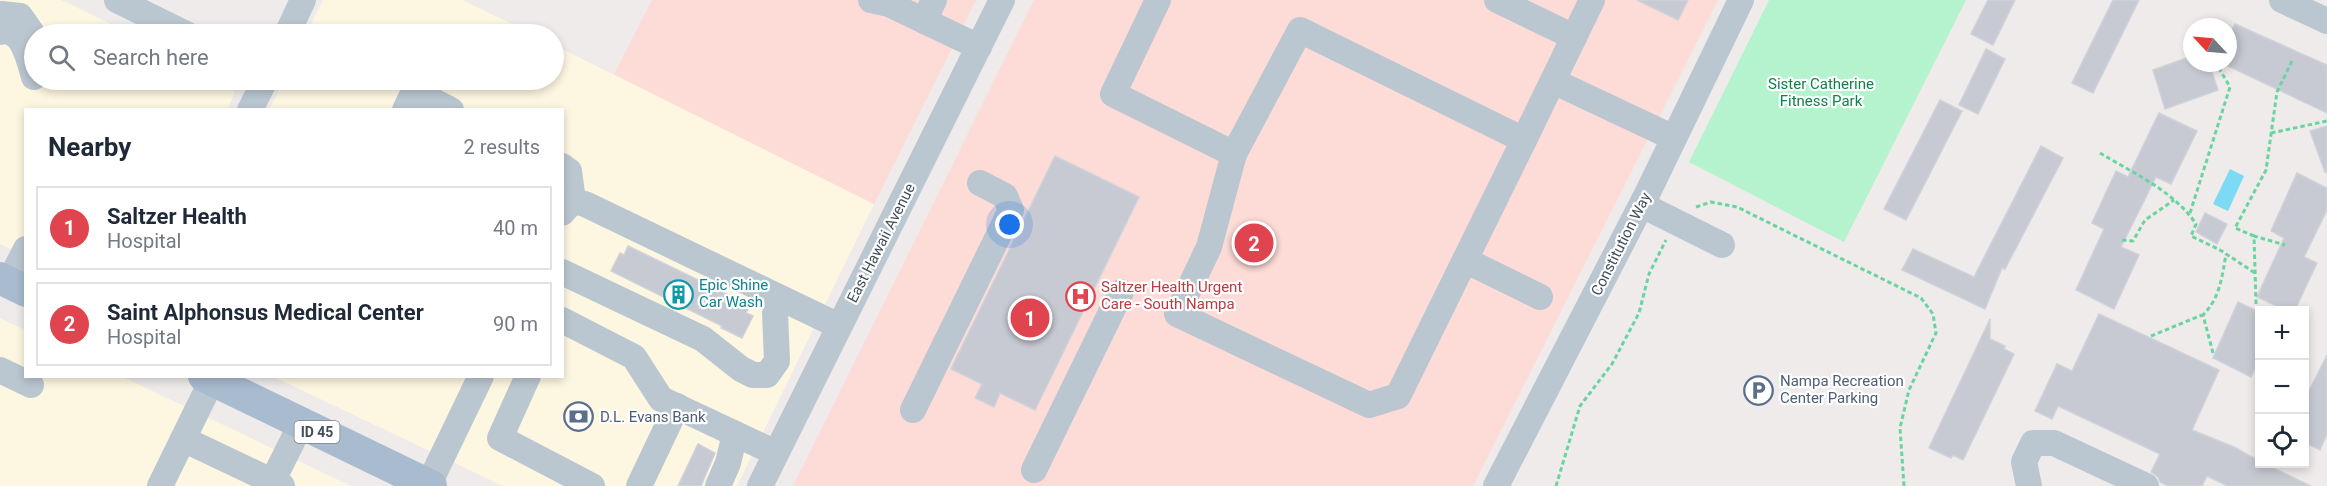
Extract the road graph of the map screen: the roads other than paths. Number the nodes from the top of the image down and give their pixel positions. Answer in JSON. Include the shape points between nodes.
{"nodes":[{"id":1,"x":117,"y":0,"type":"edge"},
{"id":2,"x":303,"y":0,"type":"edge"},
{"id":3,"x":871,"y":0,"type":"edge"},
{"id":4,"x":1002,"y":0,"type":"edge"},
{"id":5,"x":1158,"y":0,"type":"edge"},
{"id":6,"x":1497,"y":0,"type":"edge"},
{"id":7,"x":1592,"y":0,"type":"edge"},
{"id":8,"x":1741,"y":0,"type":"edge"},
{"id":9,"x":2282,"y":0,"type":"edge"},
{"id":10,"x":929,"y":10,"type":"edge"},
{"id":11,"x":0,"y":16,"type":"edge"},
{"id":12,"x":2327,"y":21,"type":"edge"},
{"id":13,"x":26,"y":24,"type":"edge"},
{"id":14,"x":166,"y":24,"type":"edge"},
{"id":15,"x":292,"y":24,"type":"edge"},
{"id":16,"x":0,"y":32,"type":"edge"},
{"id":17,"x":1574,"y":37,"type":"junction"},
{"id":18,"x":24,"y":46,"type":"edge"},
{"id":19,"x":979,"y":47,"type":"junction"},
{"id":20,"x":1553,"y":81,"type":"junction"},
{"id":21,"x":260,"y":90,"type":"edge"},
{"id":22,"x":251,"y":108,"type":"edge"},
{"id":23,"x":406,"y":108,"type":"edge"},
{"id":24,"x":447,"y":108,"type":"edge"},
{"id":25,"x":1674,"y":138,"type":"junction"},
{"id":26,"x":1524,"y":140,"type":"junction"},
{"id":27,"x":1234,"y":154,"type":"junction"},
{"id":28,"x":564,"y":167,"type":"edge"},
{"id":29,"x":980,"y":183,"type":"dead end"},
{"id":30,"x":1642,"y":205,"type":"junction"},
{"id":31,"x":568,"y":207,"type":"edge"},
{"id":32,"x":1722,"y":245,"type":"dead end"},
{"id":33,"x":24,"y":254,"type":"edge"},
{"id":34,"x":1465,"y":260,"type":"junction"},
{"id":35,"x":564,"y":274,"type":"edge"},
{"id":36,"x":11,"y":284,"type":"edge"},
{"id":37,"x":1121,"y":292,"type":"dead end"},
{"id":38,"x":1540,"y":297,"type":"dead end"},
{"id":39,"x":782,"y":299,"type":"junction"},
{"id":40,"x":564,"y":321,"type":"edge"},
{"id":41,"x":839,"y":326,"type":"junction"},
{"id":42,"x":0,"y":370,"type":"edge"},
{"id":43,"x":208,"y":378,"type":"edge"},
{"id":44,"x":480,"y":378,"type":"edge"},
{"id":45,"x":527,"y":378,"type":"edge"},
{"id":46,"x":31,"y":385,"type":"dead end"},
{"id":47,"x":677,"y":406,"type":"junction"},
{"id":48,"x":913,"y":410,"type":"dead end"},
{"id":49,"x":301,"y":424,"type":"junction"},
{"id":50,"x":735,"y":434,"type":"junction"},
{"id":51,"x":183,"y":439,"type":"junction"},
{"id":52,"x":776,"y":453,"type":"junction"},
{"id":53,"x":1034,"y":470,"type":"dead end"},
{"id":54,"x":263,"y":482,"type":"edge"},
{"id":55,"x":159,"y":486,"type":"edge"},
{"id":56,"x":429,"y":486,"type":"edge"},
{"id":57,"x":592,"y":486,"type":"edge"},
{"id":58,"x":639,"y":486,"type":"edge"},
{"id":59,"x":718,"y":486,"type":"edge"},
{"id":60,"x":760,"y":486,"type":"edge"},
{"id":61,"x":1496,"y":486,"type":"edge"},
{"id":62,"x":2029,"y":486,"type":"edge"},
{"id":63,"x":2146,"y":486,"type":"edge"}],
"edges":[{"from":1,"to":14,"type":"street"},
{"from":2,"to":15,"type":"street"},
{"from":3,"to":10,"type":"street"},
{"from":4,"to":19,"type":"street","name":"East Hawaii Avenue"},
{"from":5,"to":27,"type":"street","via":[[1113,94]]},
{"from":6,"to":17,"type":"street"},
{"from":7,"to":17,"type":"street"},
{"from":8,"to":25,"type":"street","name":"Constitution Way"},
{"from":9,"to":12,"type":"street"},
{"from":10,"to":19,"type":"street"},
{"from":11,"to":13,"type":"street","via":[[20,16]]},
{"from":16,"to":18,"type":"street","via":[[17,36]]},
{"from":17,"to":20,"type":"street"},
{"from":19,"to":41,"type":"street","name":"East Hawaii Avenue"},
{"from":20,"to":25,"type":"street"},
{"from":20,"to":26,"type":"street"},
{"from":21,"to":22,"type":"street"},
{"from":23,"to":24,"type":"street","via":[[414,91]]},
{"from":25,"to":30,"type":"street","name":"Constitution Way"},
{"from":26,"to":27,"type":"street","via":[[1300,30]]},
{"from":26,"to":34,"type":"street"},
{"from":27,"to":34,"type":"street","via":[[1209,247],[1177,314],[1369,405],[1398,396]]},
{"from":28,"to":31,"type":"street","via":[[569,171]]},
{"from":29,"to":48,"type":"street","via":[[1005,196],[1011,210]]},
{"from":30,"to":32,"type":"street"},
{"from":30,"to":61,"type":"street","name":"Constitution Way"},
{"from":31,"to":39,"type":"street","via":[[585,204]]},
{"from":33,"to":36,"type":"street"},
{"from":34,"to":38,"type":"street"},
{"from":35,"to":39,"type":"street","via":[[702,339],[753,375],[767,375],[777,361],[775,313]]},
{"from":37,"to":53,"type":"street"},
{"from":39,"to":41,"type":"street"},
{"from":40,"to":47,"type":"street","via":[[634,357],[661,399]]},
{"from":41,"to":52,"type":"street","name":"East Hawaii Avenue"},
{"from":42,"to":46,"type":"street"},
{"from":43,"to":49,"type":"main road","number":"ID 45"},
{"from":43,"to":51,"type":"street"},
{"from":44,"to":56,"type":"street"},
{"from":45,"to":57,"type":"street","via":[[500,438]]},
{"from":47,"to":50,"type":"street"},
{"from":47,"to":58,"type":"street"},
{"from":49,"to":54,"type":"street"},
{"from":49,"to":56,"type":"main road","number":"ID 45"},
{"from":50,"to":52,"type":"street"},
{"from":50,"to":59,"type":"street"},
{"from":51,"to":54,"type":"street"},
{"from":51,"to":55,"type":"street"},
{"from":52,"to":60,"type":"street","name":"East Hawaii Avenue"},
{"from":62,"to":63,"type":"street","via":[[2024,462],[2033,443],[2054,443]]}]}
